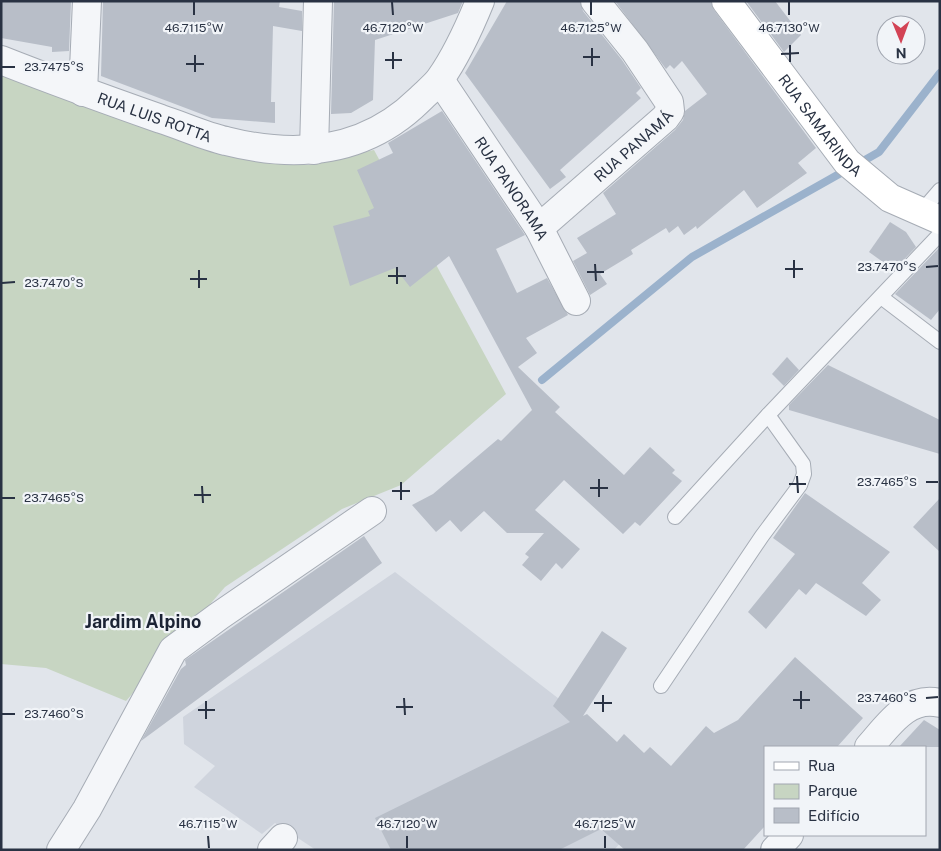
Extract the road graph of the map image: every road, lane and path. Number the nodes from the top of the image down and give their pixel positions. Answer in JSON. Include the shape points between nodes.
{"nodes":[{"id":1,"x":87,"y":1,"type":"edge"},
{"id":2,"x":318,"y":1,"type":"edge"},
{"id":3,"x":480,"y":1,"type":"edge"},
{"id":4,"x":595,"y":1,"type":"edge"},
{"id":5,"x":726,"y":1,"type":"edge"},
{"id":6,"x":1,"y":60,"type":"edge"},
{"id":7,"x":440,"y":80,"type":"junction"},
{"id":8,"x":83,"y":92,"type":"junction"},
{"id":9,"x":314,"y":150,"type":"junction"},
{"id":10,"x":940,"y":190,"type":"edge"},
{"id":11,"x":931,"y":216,"type":"edge"},
{"id":12,"x":539,"y":228,"type":"junction"},
{"id":13,"x":940,"y":234,"type":"edge"},
{"id":14,"x":881,"y":297,"type":"junction"},
{"id":15,"x":576,"y":301,"type":"dead end"},
{"id":16,"x":940,"y":342,"type":"edge"},
{"id":17,"x":768,"y":414,"type":"junction"},
{"id":18,"x":372,"y":511,"type":"dead end"},
{"id":19,"x":675,"y":517,"type":"dead end"},
{"id":20,"x":661,"y":686,"type":"dead end"},
{"id":21,"x":940,"y":703,"type":"edge"},
{"id":22,"x":870,"y":746,"type":"edge"},
{"id":23,"x":788,"y":836,"type":"edge"},
{"id":24,"x":61,"y":850,"type":"edge"},
{"id":25,"x":776,"y":850,"type":"edge"}],
"edges":[{"from":1,"to":8,"type":"street"},
{"from":2,"to":9,"type":"street"},
{"from":3,"to":7,"type":"street","name":"RUA LUIS ROTTA","via":[[468,31]]},
{"from":4,"to":12,"type":"street","name":"RUA PANAMÁ","via":[[635,51],[669,102],[670,111]]},
{"from":5,"to":11,"type":"main road","name":"RUA SAMARINDA","via":[[848,162],[890,198]]},
{"from":6,"to":8,"type":"street","name":"RUA LUIS ROTTA"},
{"from":7,"to":9,"type":"street","name":"RUA LUIS ROTTA","via":[[403,116],[374,133],[361,140]]},
{"from":7,"to":12,"type":"street","name":"RUA PANORAMA"},
{"from":8,"to":9,"type":"street","name":"RUA LUIS ROTTA","via":[[224,141],[254,147]]},
{"from":10,"to":11,"type":"lane"},
{"from":12,"to":15,"type":"street","name":"RUA PANORAMA"},
{"from":13,"to":14,"type":"lane"},
{"from":14,"to":16,"type":"lane"},
{"from":14,"to":17,"type":"lane"},
{"from":17,"to":19,"type":"lane"},
{"from":17,"to":20,"type":"lane","via":[[803,464],[800,485]]},
{"from":18,"to":24,"type":"street","via":[[218,616],[174,650]]},
{"from":21,"to":22,"type":"street","via":[[929,701],[906,708]]},
{"from":23,"to":25,"type":"street"}]}
